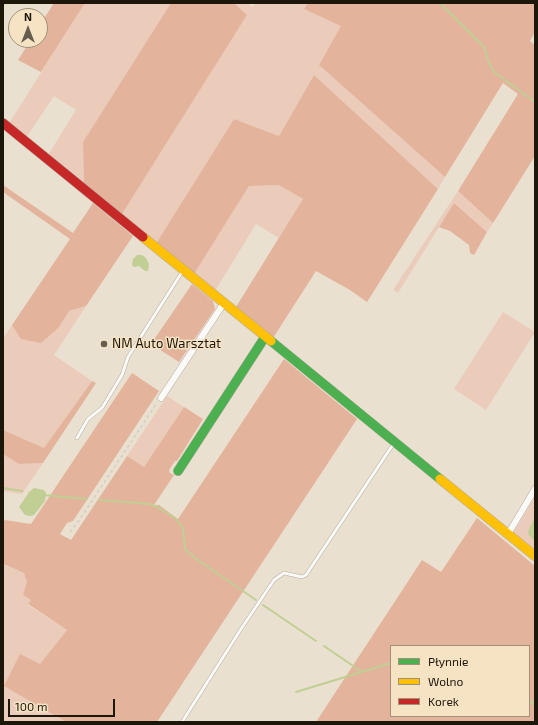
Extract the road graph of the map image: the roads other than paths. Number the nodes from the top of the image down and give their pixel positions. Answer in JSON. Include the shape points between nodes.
{"nodes":[{"id":1,"x":3,"y":123,"type":"edge"},
{"id":2,"x":183,"y":270,"type":"junction"},
{"id":3,"x":224,"y":303,"type":"junction"},
{"id":4,"x":265,"y":337,"type":"junction"},
{"id":5,"x":161,"y":398,"type":"road end"},
{"id":6,"x":77,"y":438,"type":"dead end"},
{"id":7,"x":395,"y":442,"type":"junction"},
{"id":8,"x":178,"y":471,"type":"dead end"},
{"id":9,"x":535,"y":489,"type":"edge"},
{"id":10,"x":508,"y":534,"type":"junction"},
{"id":11,"x":535,"y":556,"type":"edge"},
{"id":12,"x":182,"y":722,"type":"edge"}],
"edges":[{"from":1,"to":2,"type":"street"},
{"from":2,"to":3,"type":"street"},
{"from":2,"to":6,"type":"lane","via":[[128,357],[122,374],[102,408],[88,419]]},
{"from":3,"to":4,"type":"street"},
{"from":3,"to":5,"type":"street"},
{"from":4,"to":7,"type":"street"},
{"from":4,"to":8,"type":"street"},
{"from":7,"to":10,"type":"street"},
{"from":7,"to":12,"type":"lane","via":[[306,576],[284,573],[274,580]]},
{"from":9,"to":10,"type":"street"},
{"from":10,"to":11,"type":"street"}]}
